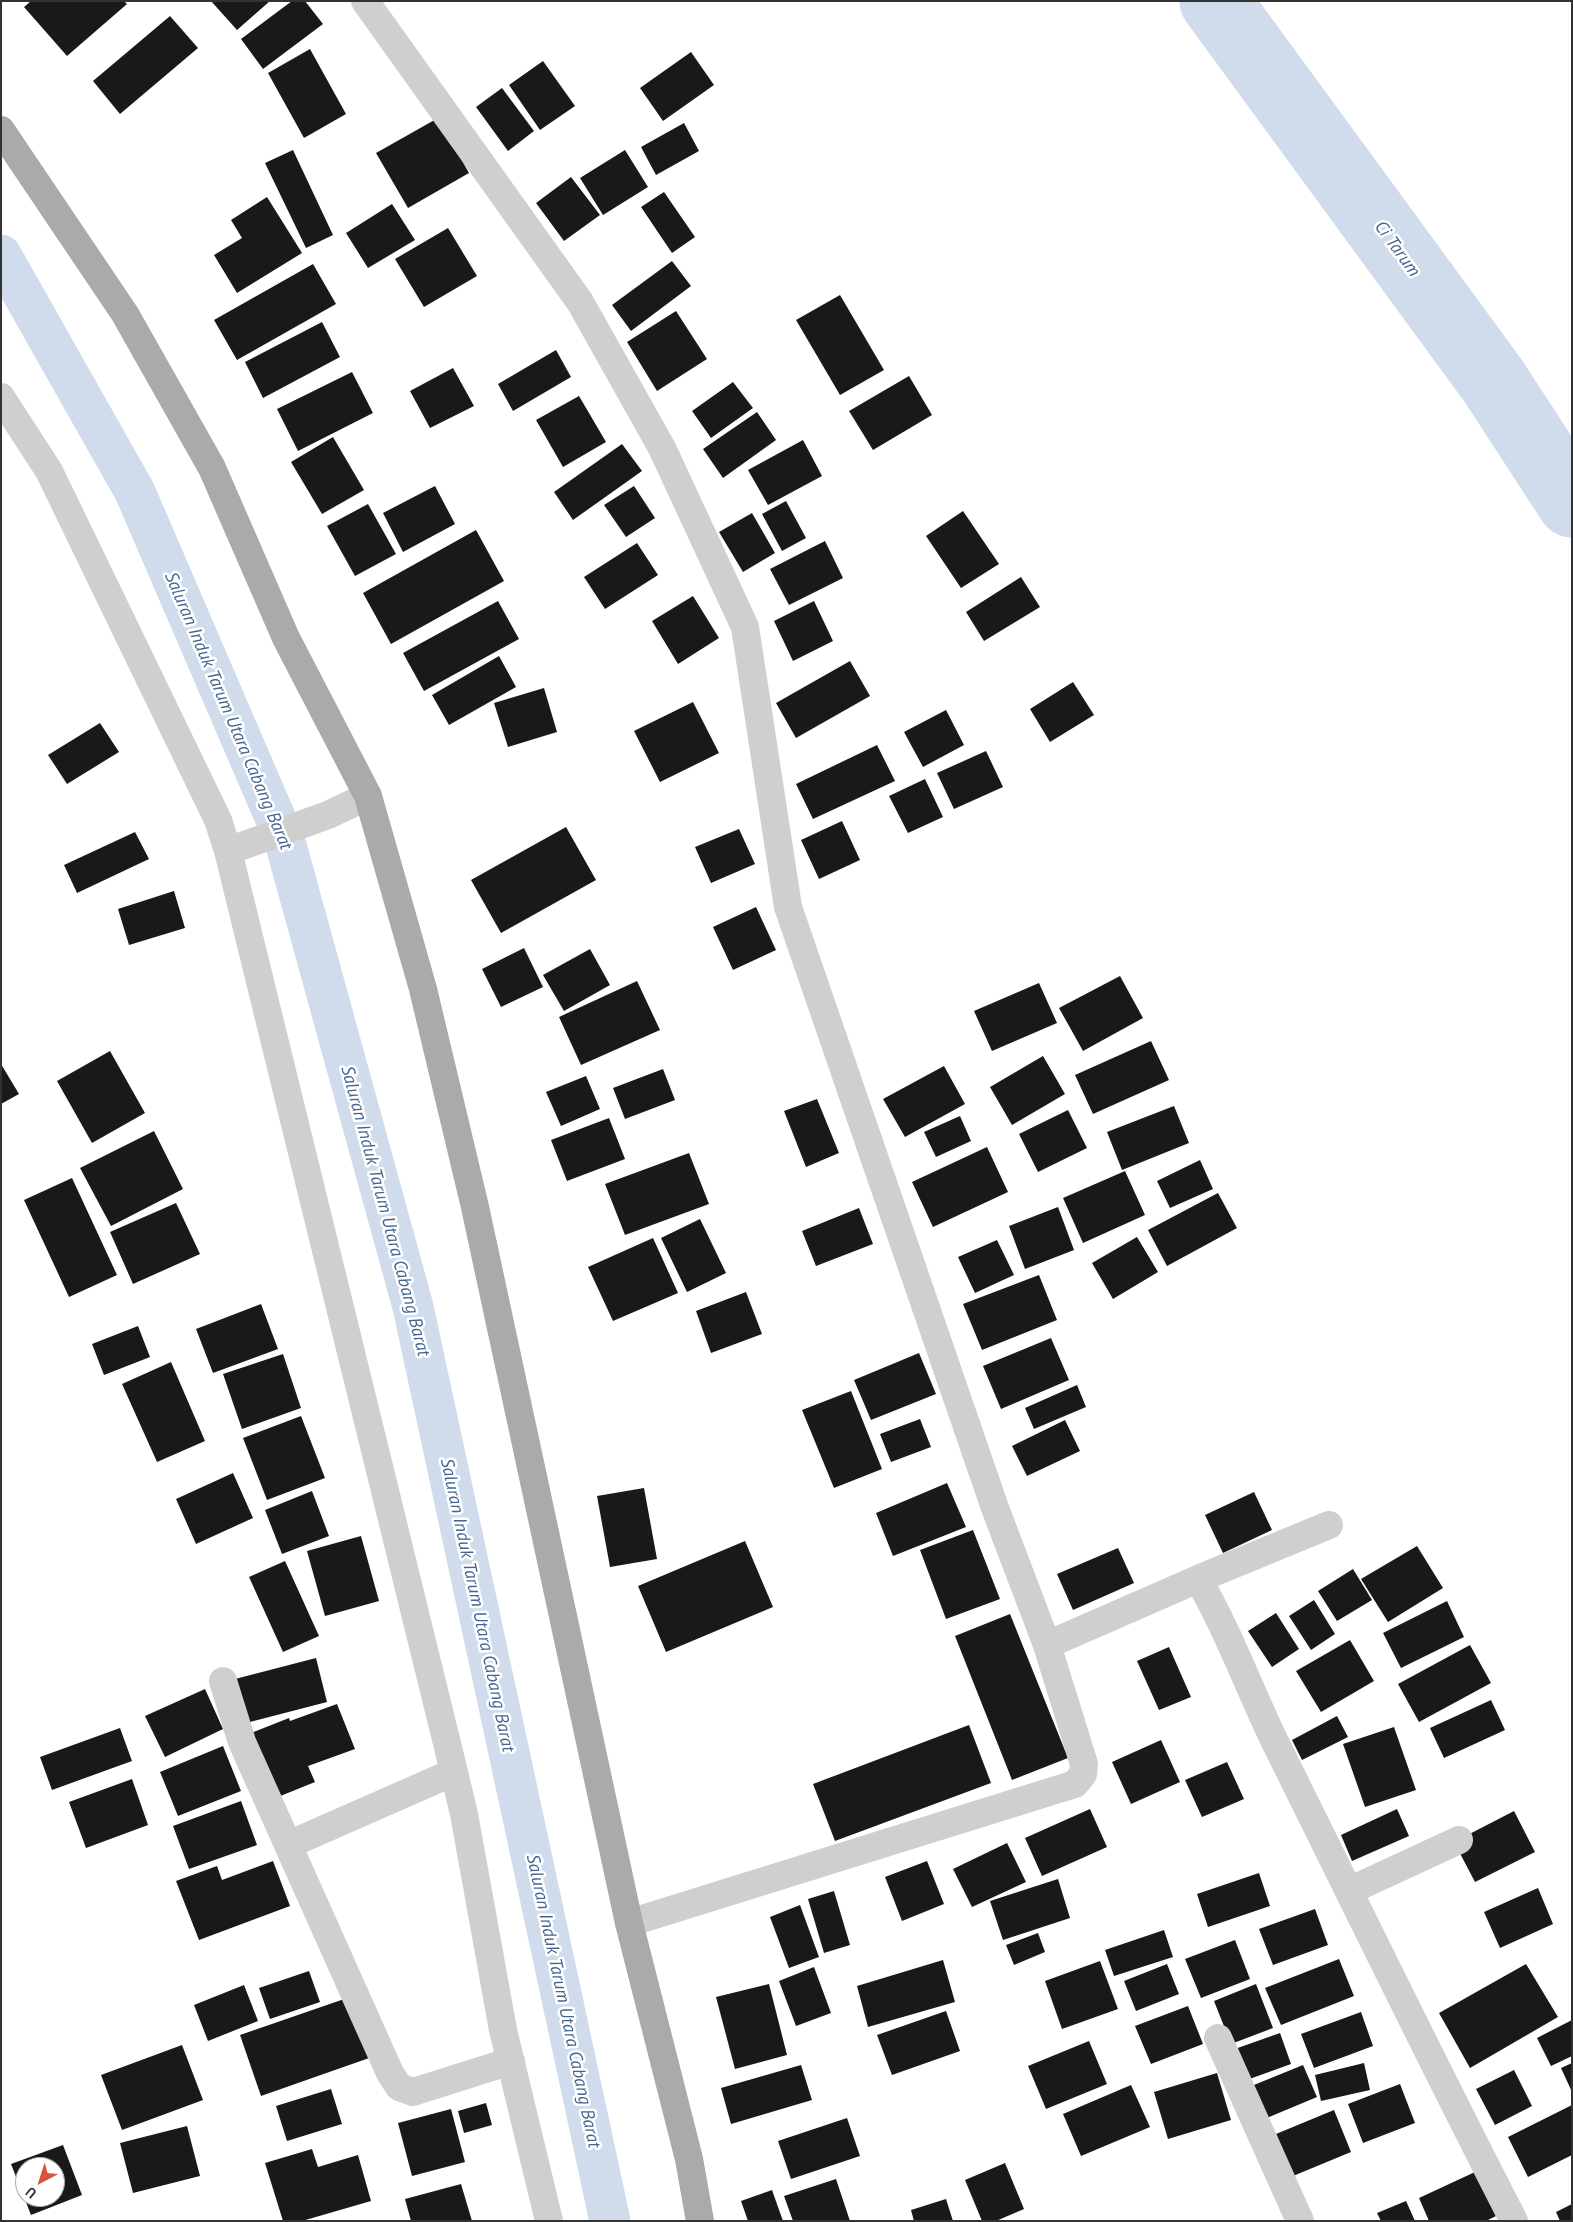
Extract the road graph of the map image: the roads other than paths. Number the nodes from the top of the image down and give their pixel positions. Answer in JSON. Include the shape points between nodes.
{"nodes":[{"id":1,"x":365,"y":1,"type":"edge"},
{"id":2,"x":1,"y":130,"type":"edge"},
{"id":3,"x":1,"y":397,"type":"edge"},
{"id":4,"x":368,"y":796,"type":"junction"},
{"id":5,"x":238,"y":848,"type":"junction"},
{"id":6,"x":1329,"y":1525,"type":"dead end"},
{"id":7,"x":1198,"y":1579,"type":"junction"},
{"id":8,"x":1047,"y":1645,"type":"junction"},
{"id":9,"x":223,"y":1681,"type":"dead end"},
{"id":10,"x":454,"y":1772,"type":"junction"},
{"id":11,"x":1459,"y":1840,"type":"dead end"},
{"id":12,"x":288,"y":1845,"type":"junction"},
{"id":13,"x":1350,"y":1891,"type":"junction"},
{"id":14,"x":629,"y":1923,"type":"junction"},
{"id":15,"x":1218,"y":2038,"type":"dead end"},
{"id":16,"x":511,"y":2061,"type":"junction"},
{"id":17,"x":549,"y":2221,"type":"edge"},
{"id":18,"x":700,"y":2221,"type":"edge"},
{"id":19,"x":1300,"y":2221,"type":"edge"},
{"id":20,"x":1514,"y":2221,"type":"edge"}],
"edges":[{"from":1,"to":8,"type":"street","via":[[580,302],[662,448],[745,627],[788,907],[995,1508]]},
{"from":2,"to":4,"type":"main road","via":[[125,314],[212,468],[286,638]]},
{"from":3,"to":5,"type":"street","via":[[49,471],[218,820]]},
{"from":4,"to":5,"type":"street","via":[[328,815]]},
{"from":4,"to":14,"type":"main road","via":[[422,989],[476,1208]]},
{"from":5,"to":10,"type":"street"},
{"from":6,"to":7,"type":"street"},
{"from":7,"to":8,"type":"street"},
{"from":7,"to":13,"type":"street","via":[[1214,1606],[1269,1730]]},
{"from":8,"to":14,"type":"street","via":[[1084,1764],[1075,1784]]},
{"from":9,"to":12,"type":"street","via":[[242,1742]]},
{"from":10,"to":12,"type":"street"},
{"from":10,"to":16,"type":"street"},
{"from":11,"to":13,"type":"street"},
{"from":12,"to":16,"type":"street","via":[[399,2087],[413,2092]]},
{"from":13,"to":20,"type":"street"},
{"from":14,"to":18,"type":"main road","via":[[689,2159]]},
{"from":15,"to":19,"type":"street"},
{"from":16,"to":17,"type":"street"}]}
